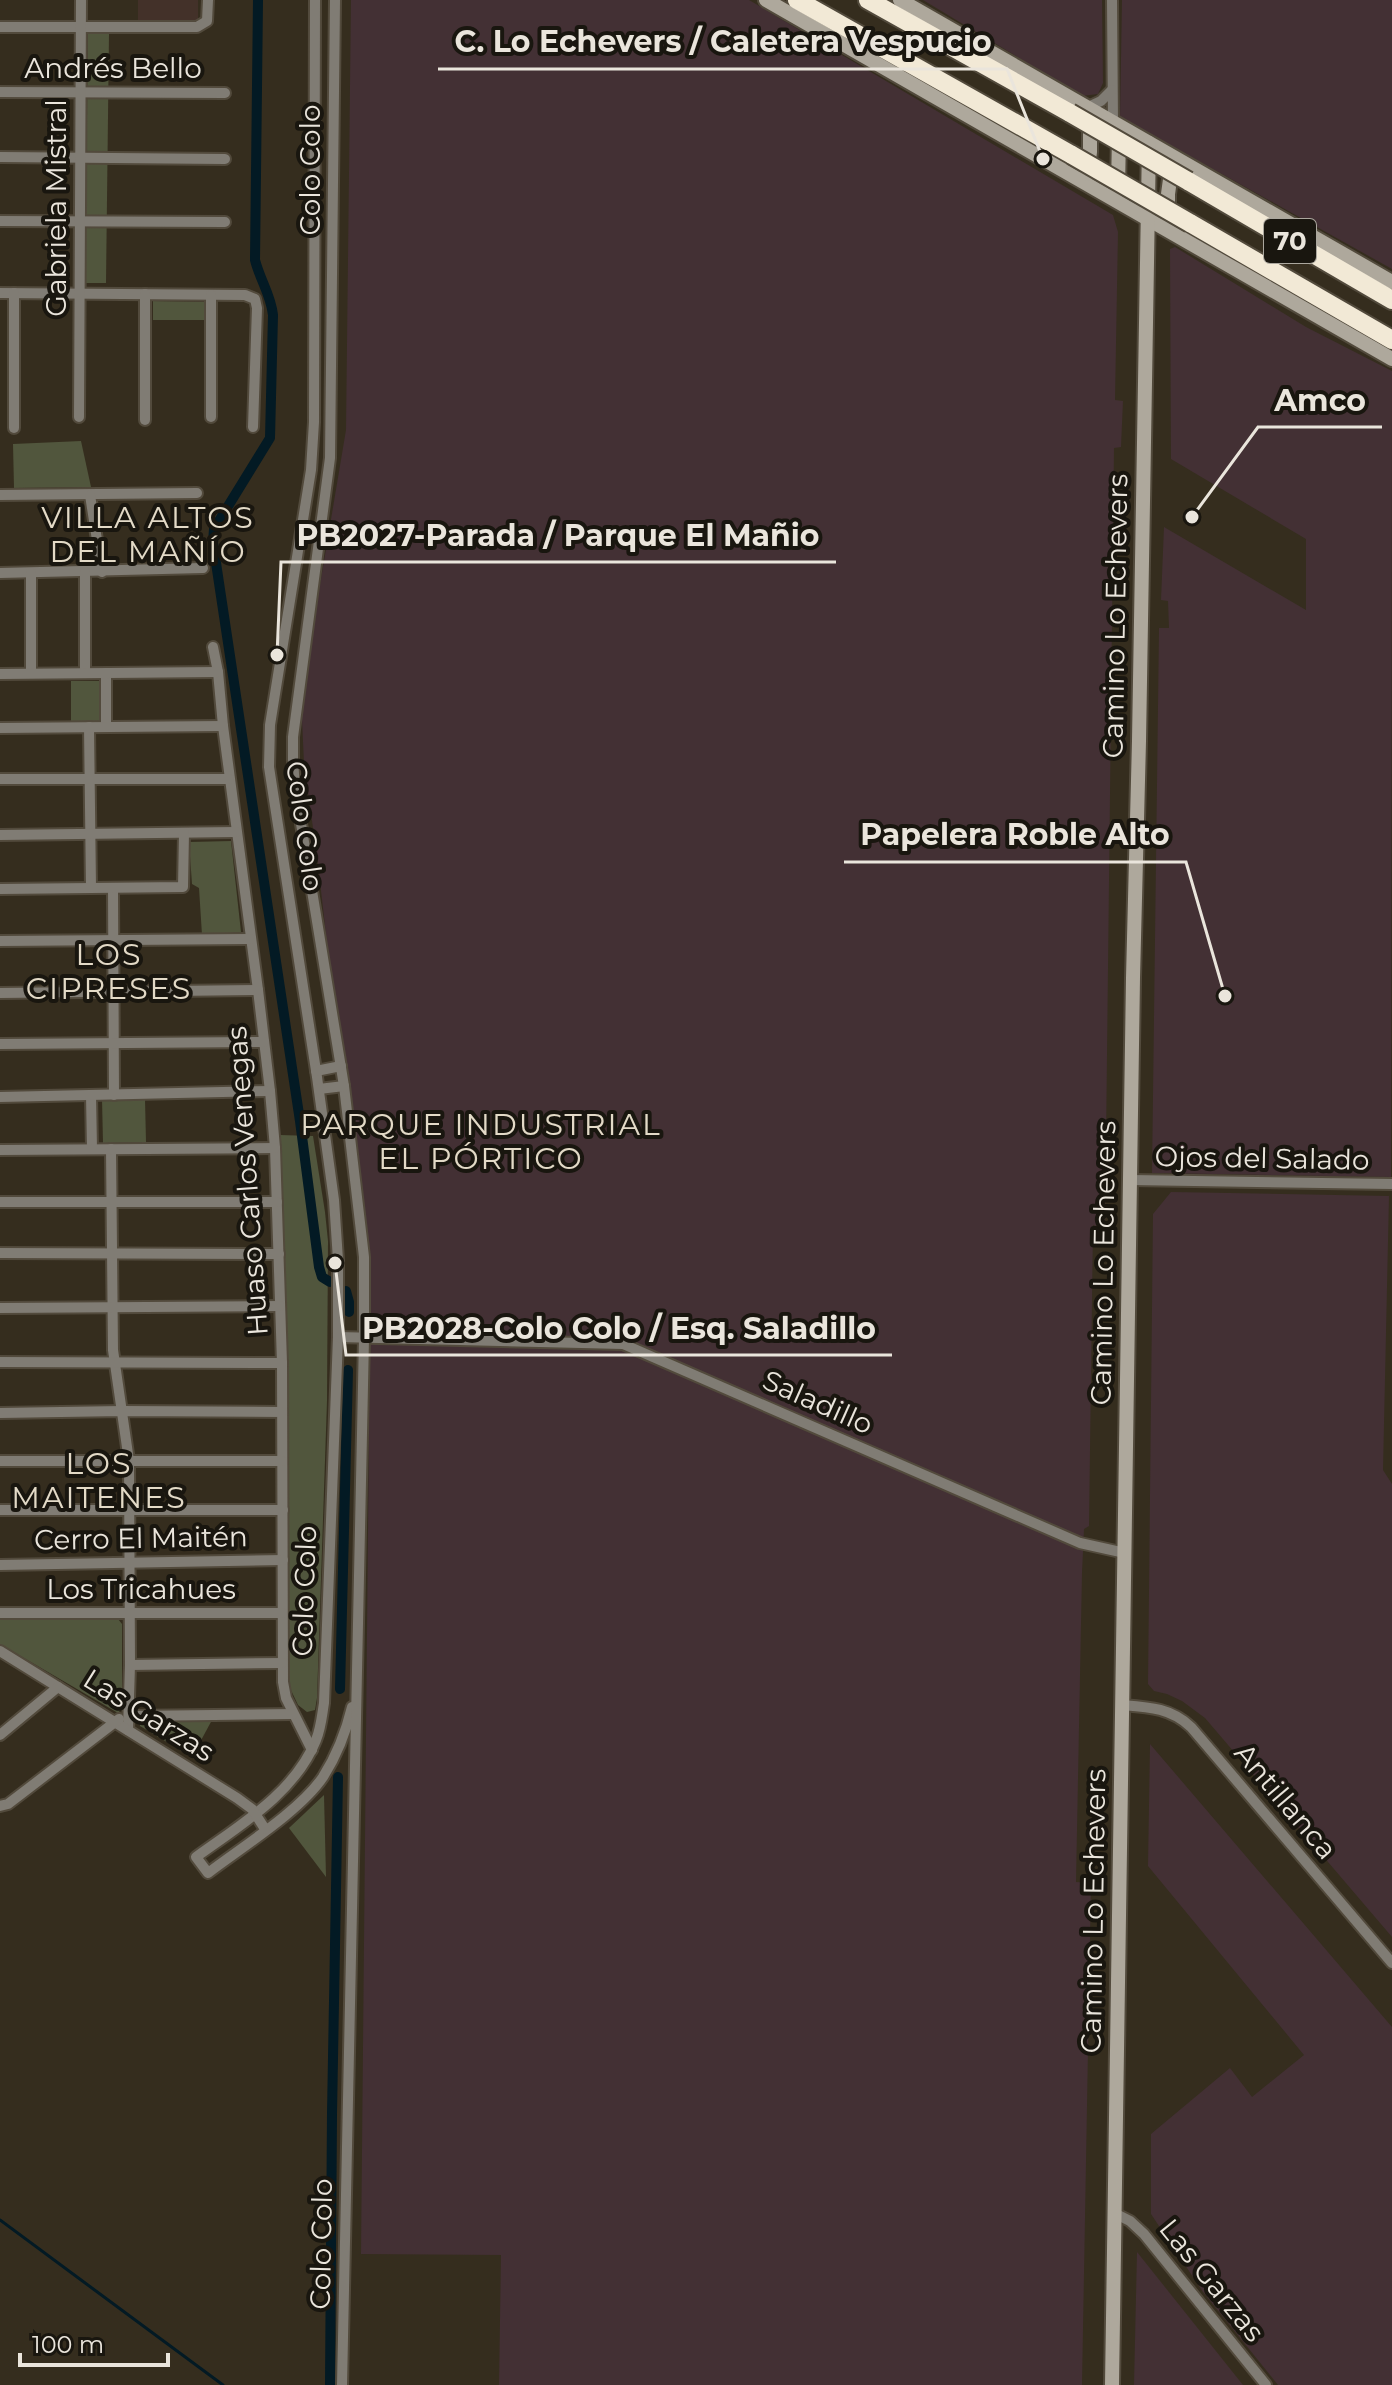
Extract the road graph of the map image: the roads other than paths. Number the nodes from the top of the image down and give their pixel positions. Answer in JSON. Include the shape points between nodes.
{"nodes":[{"id":1,"x":81,"y":0,"type":"edge"},
{"id":2,"x":208,"y":0,"type":"edge"},
{"id":3,"x":315,"y":0,"type":"edge"},
{"id":4,"x":335,"y":0,"type":"edge"},
{"id":5,"x":766,"y":0,"type":"edge"},
{"id":6,"x":797,"y":0,"type":"edge"},
{"id":7,"x":868,"y":0,"type":"edge"},
{"id":8,"x":900,"y":0,"type":"edge"},
{"id":9,"x":1112,"y":0,"type":"edge"},
{"id":10,"x":0,"y":27,"type":"edge"},
{"id":11,"x":80,"y":27,"type":"junction"},
{"id":12,"x":315,"y":59,"type":"junction"},
{"id":13,"x":335,"y":60,"type":"junction"},
{"id":14,"x":1112,"y":90,"type":"junction"},
{"id":15,"x":0,"y":92,"type":"edge"},
{"id":16,"x":80,"y":92,"type":"junction"},
{"id":17,"x":225,"y":93,"type":"dead end"},
{"id":18,"x":1088,"y":107,"type":"junction"},
{"id":19,"x":1116,"y":124,"type":"junction"},
{"id":20,"x":1149,"y":143,"type":"junction"},
{"id":21,"x":0,"y":157,"type":"edge"},
{"id":22,"x":80,"y":157,"type":"junction"},
{"id":23,"x":1174,"y":157,"type":"junction"},
{"id":24,"x":225,"y":159,"type":"dead end"},
{"id":25,"x":1085,"y":182,"type":"junction"},
{"id":26,"x":1117,"y":200,"type":"junction"},
{"id":27,"x":1149,"y":219,"type":"junction"},
{"id":28,"x":0,"y":221,"type":"edge"},
{"id":29,"x":80,"y":221,"type":"junction"},
{"id":30,"x":225,"y":222,"type":"dead end"},
{"id":31,"x":1171,"y":232,"type":"junction"},
{"id":32,"x":1148,"y":249,"type":"junction"},
{"id":33,"x":1392,"y":282,"type":"edge"},
{"id":34,"x":0,"y":293,"type":"edge"},
{"id":35,"x":14,"y":293,"type":"junction"},
{"id":36,"x":79,"y":293,"type":"junction"},
{"id":37,"x":145,"y":294,"type":"junction"},
{"id":38,"x":211,"y":295,"type":"junction"},
{"id":39,"x":1392,"y":300,"type":"edge"},
{"id":40,"x":314,"y":328,"type":"junction"},
{"id":41,"x":333,"y":340,"type":"junction"},
{"id":42,"x":1392,"y":340,"type":"edge"},
{"id":43,"x":1392,"y":359,"type":"edge"},
{"id":44,"x":79,"y":417,"type":"dead end"},
{"id":45,"x":211,"y":417,"type":"dead end"},
{"id":46,"x":145,"y":420,"type":"dead end"},
{"id":47,"x":253,"y":427,"type":"dead end"},
{"id":48,"x":14,"y":428,"type":"dead end"},
{"id":49,"x":197,"y":493,"type":"dead end"},
{"id":50,"x":0,"y":495,"type":"edge"},
{"id":51,"x":90,"y":495,"type":"junction"},
{"id":52,"x":203,"y":568,"type":"dead end"},
{"id":53,"x":294,"y":571,"type":"junction"},
{"id":54,"x":85,"y":572,"type":"junction"},
{"id":55,"x":102,"y":572,"type":"junction"},
{"id":56,"x":0,"y":573,"type":"edge"},
{"id":57,"x":31,"y":573,"type":"junction"},
{"id":58,"x":315,"y":574,"type":"junction"},
{"id":59,"x":292,"y":589,"type":"junction"},
{"id":60,"x":312,"y":592,"type":"junction"},
{"id":61,"x":213,"y":647,"type":"dead end"},
{"id":62,"x":218,"y":672,"type":"junction"},
{"id":63,"x":31,"y":673,"type":"junction"},
{"id":64,"x":85,"y":673,"type":"junction"},
{"id":65,"x":106,"y":673,"type":"junction"},
{"id":66,"x":0,"y":674,"type":"edge"},
{"id":67,"x":223,"y":726,"type":"junction"},
{"id":68,"x":89,"y":727,"type":"junction"},
{"id":69,"x":106,"y":727,"type":"junction"},
{"id":70,"x":0,"y":728,"type":"edge"},
{"id":71,"x":0,"y":779,"type":"edge"},
{"id":72,"x":90,"y":779,"type":"junction"},
{"id":73,"x":229,"y":779,"type":"junction"},
{"id":74,"x":236,"y":832,"type":"junction"},
{"id":75,"x":184,"y":833,"type":"junction"},
{"id":76,"x":90,"y":834,"type":"junction"},
{"id":77,"x":0,"y":835,"type":"edge"},
{"id":78,"x":91,"y":888,"type":"junction"},
{"id":79,"x":113,"y":888,"type":"junction"},
{"id":80,"x":0,"y":889,"type":"edge"},
{"id":81,"x":250,"y":939,"type":"junction"},
{"id":82,"x":113,"y":940,"type":"junction"},
{"id":83,"x":0,"y":941,"type":"edge"},
{"id":84,"x":258,"y":990,"type":"junction"},
{"id":85,"x":113,"y":992,"type":"junction"},
{"id":86,"x":0,"y":993,"type":"edge"},
{"id":87,"x":264,"y":1042,"type":"junction"},
{"id":88,"x":114,"y":1043,"type":"junction"},
{"id":89,"x":0,"y":1044,"type":"edge"},
{"id":90,"x":341,"y":1066,"type":"junction"},
{"id":91,"x":316,"y":1071,"type":"junction"},
{"id":92,"x":344,"y":1086,"type":"junction"},
{"id":93,"x":319,"y":1089,"type":"junction"},
{"id":94,"x":270,"y":1091,"type":"junction"},
{"id":95,"x":91,"y":1095,"type":"junction"},
{"id":96,"x":114,"y":1095,"type":"junction"},
{"id":97,"x":0,"y":1097,"type":"edge"},
{"id":98,"x":275,"y":1148,"type":"junction"},
{"id":99,"x":92,"y":1149,"type":"junction"},
{"id":100,"x":111,"y":1149,"type":"junction"},
{"id":101,"x":0,"y":1150,"type":"edge"},
{"id":102,"x":1131,"y":1180,"type":"junction"},
{"id":103,"x":1392,"y":1184,"type":"edge"},
{"id":104,"x":111,"y":1201,"type":"junction"},
{"id":105,"x":0,"y":1202,"type":"edge"},
{"id":106,"x":277,"y":1202,"type":"junction"},
{"id":107,"x":112,"y":1252,"type":"junction"},
{"id":108,"x":0,"y":1253,"type":"edge"},
{"id":109,"x":279,"y":1254,"type":"junction"},
{"id":110,"x":112,"y":1306,"type":"junction"},
{"id":111,"x":280,"y":1306,"type":"junction"},
{"id":112,"x":0,"y":1308,"type":"edge"},
{"id":113,"x":338,"y":1337,"type":"junction"},
{"id":114,"x":364,"y":1338,"type":"junction"},
{"id":115,"x":114,"y":1361,"type":"junction"},
{"id":116,"x":0,"y":1362,"type":"edge"},
{"id":117,"x":282,"y":1363,"type":"junction"},
{"id":118,"x":122,"y":1411,"type":"junction"},
{"id":119,"x":282,"y":1412,"type":"junction"},
{"id":120,"x":0,"y":1413,"type":"edge"},
{"id":121,"x":0,"y":1461,"type":"edge"},
{"id":122,"x":129,"y":1461,"type":"junction"},
{"id":123,"x":282,"y":1461,"type":"junction"},
{"id":124,"x":0,"y":1510,"type":"edge"},
{"id":125,"x":283,"y":1510,"type":"junction"},
{"id":126,"x":130,"y":1511,"type":"junction"},
{"id":127,"x":1125,"y":1553,"type":"junction"},
{"id":128,"x":283,"y":1560,"type":"junction"},
{"id":129,"x":130,"y":1562,"type":"junction"},
{"id":130,"x":0,"y":1565,"type":"edge"},
{"id":131,"x":0,"y":1613,"type":"edge"},
{"id":132,"x":130,"y":1613,"type":"junction"},
{"id":133,"x":282,"y":1613,"type":"junction"},
{"id":134,"x":0,"y":1651,"type":"edge"},
{"id":135,"x":282,"y":1663,"type":"junction"},
{"id":136,"x":130,"y":1665,"type":"junction"},
{"id":137,"x":58,"y":1687,"type":"junction"},
{"id":138,"x":357,"y":1688,"type":"junction"},
{"id":139,"x":1122,"y":1705,"type":"junction"},
{"id":140,"x":129,"y":1710,"type":"junction"},
{"id":141,"x":293,"y":1714,"type":"junction"},
{"id":142,"x":322,"y":1715,"type":"junction"},
{"id":143,"x":116,"y":1722,"type":"junction"},
{"id":144,"x":128,"y":1730,"type":"junction"},
{"id":145,"x":0,"y":1735,"type":"edge"},
{"id":146,"x":312,"y":1750,"type":"junction"},
{"id":147,"x":330,"y":1765,"type":"junction"},
{"id":148,"x":355,"y":1769,"type":"junction"},
{"id":149,"x":2,"y":1806,"type":"edge"},
{"id":150,"x":255,"y":1813,"type":"junction"},
{"id":151,"x":265,"y":1829,"type":"junction"},
{"id":152,"x":1392,"y":1963,"type":"edge"},
{"id":153,"x":1114,"y":2213,"type":"junction"},
{"id":154,"x":342,"y":2385,"type":"edge"},
{"id":155,"x":1112,"y":2385,"type":"edge"},
{"id":156,"x":1266,"y":2385,"type":"edge"}],
"edges":[{"from":1,"to":11,"type":"street","name":"Gabriela Mistral"},
{"from":2,"to":11,"type":"street","via":[[205,23],[197,27]]},
{"from":3,"to":12,"type":"street","name":"Colo Colo"},
{"from":4,"to":13,"type":"street","name":"Colo Colo"},
{"from":5,"to":25,"type":"main road"},
{"from":6,"to":42,"type":"highway","number":"70","bridge":true},
{"from":7,"to":39,"type":"highway","number":"70","bridge":true},
{"from":8,"to":18,"type":"main road"},
{"from":9,"to":14,"type":"street"},
{"from":10,"to":11,"type":"street"},
{"from":11,"to":16,"type":"street","name":"Gabriela Mistral"},
{"from":12,"to":13,"type":"street"},
{"from":12,"to":40,"type":"street","name":"Colo Colo"},
{"from":13,"to":41,"type":"street","name":"Colo Colo"},
{"from":14,"to":18,"type":"street"},
{"from":14,"to":19,"type":"street"},
{"from":15,"to":16,"type":"street","name":"Andrés Bello"},
{"from":16,"to":17,"type":"street","name":"Andrés Bello"},
{"from":16,"to":22,"type":"street","name":"Gabriela Mistral"},
{"from":18,"to":19,"type":"main road"},
{"from":18,"to":25,"type":"main road","via":[[1091,135]]},
{"from":19,"to":20,"type":"main road"},
{"from":19,"to":26,"type":"main road"},
{"from":20,"to":23,"type":"main road"},
{"from":20,"to":27,"type":"main road","name":"Camino Lo Echevers"},
{"from":21,"to":22,"type":"street"},
{"from":22,"to":24,"type":"street"},
{"from":22,"to":29,"type":"street","name":"Gabriela Mistral"},
{"from":23,"to":31,"type":"main road","via":[[1167,206]]},
{"from":23,"to":33,"type":"main road"},
{"from":25,"to":26,"type":"main road"},
{"from":26,"to":27,"type":"main road"},
{"from":27,"to":31,"type":"main road"},
{"from":27,"to":32,"type":"main road","name":"Camino Lo Echevers"},
{"from":28,"to":29,"type":"street"},
{"from":29,"to":30,"type":"street"},
{"from":29,"to":36,"type":"street","name":"Gabriela Mistral"},
{"from":31,"to":32,"type":"main road"},
{"from":31,"to":43,"type":"main road"},
{"from":32,"to":102,"type":"main road","name":"Camino Lo Echevers"},
{"from":34,"to":35,"type":"street"},
{"from":35,"to":36,"type":"street"},
{"from":35,"to":48,"type":"street"},
{"from":36,"to":37,"type":"street"},
{"from":36,"to":44,"type":"street","name":"Gabriela Mistral"},
{"from":37,"to":38,"type":"street"},
{"from":37,"to":46,"type":"street"},
{"from":38,"to":45,"type":"street"},
{"from":38,"to":47,"type":"street","via":[[255,299]]},
{"from":40,"to":41,"type":"street","via":[[322,338]]},
{"from":40,"to":53,"type":"street","name":"Colo Colo","via":[[311,470]]},
{"from":41,"to":58,"type":"street","name":"Colo Colo","via":[[330,458]]},
{"from":49,"to":51,"type":"street"},
{"from":50,"to":51,"type":"street"},
{"from":51,"to":55,"type":"street"},
{"from":52,"to":55,"type":"street"},
{"from":53,"to":58,"type":"street"},
{"from":53,"to":59,"type":"street","name":"Colo Colo"},
{"from":54,"to":55,"type":"street"},
{"from":54,"to":57,"type":"street"},
{"from":54,"to":64,"type":"street"},
{"from":56,"to":57,"type":"street"},
{"from":57,"to":63,"type":"street"},
{"from":58,"to":60,"type":"street","name":"Colo Colo"},
{"from":59,"to":60,"type":"street"},
{"from":59,"to":91,"type":"street","name":"Colo Colo","via":[[270,725],[269,767]]},
{"from":60,"to":90,"type":"street","name":"Colo Colo","via":[[293,760]]},
{"from":61,"to":62,"type":"street","name":"Huaso Carlos Venegas"},
{"from":62,"to":65,"type":"street"},
{"from":62,"to":67,"type":"street","name":"Huaso Carlos Venegas"},
{"from":63,"to":64,"type":"street"},
{"from":63,"to":66,"type":"street"},
{"from":64,"to":65,"type":"street"},
{"from":65,"to":69,"type":"street"},
{"from":67,"to":69,"type":"street"},
{"from":67,"to":73,"type":"street","name":"Huaso Carlos Venegas"},
{"from":68,"to":69,"type":"street"},
{"from":68,"to":70,"type":"street"},
{"from":68,"to":72,"type":"street"},
{"from":71,"to":72,"type":"street"},
{"from":72,"to":73,"type":"street"},
{"from":72,"to":76,"type":"street"},
{"from":73,"to":74,"type":"street","name":"Huaso Carlos Venegas"},
{"from":74,"to":75,"type":"street"},
{"from":74,"to":81,"type":"street","name":"Huaso Carlos Venegas"},
{"from":75,"to":76,"type":"street"},
{"from":75,"to":79,"type":"street","via":[[183,887]]},
{"from":76,"to":77,"type":"street"},
{"from":76,"to":78,"type":"street"},
{"from":78,"to":79,"type":"street"},
{"from":78,"to":80,"type":"street"},
{"from":79,"to":82,"type":"street"},
{"from":81,"to":82,"type":"street"},
{"from":81,"to":84,"type":"street","name":"Huaso Carlos Venegas"},
{"from":82,"to":83,"type":"street"},
{"from":82,"to":85,"type":"street"},
{"from":84,"to":85,"type":"street"},
{"from":84,"to":87,"type":"street","name":"Huaso Carlos Venegas"},
{"from":85,"to":86,"type":"street"},
{"from":85,"to":88,"type":"street"},
{"from":87,"to":88,"type":"street"},
{"from":87,"to":94,"type":"street","name":"Huaso Carlos Venegas"},
{"from":88,"to":89,"type":"street"},
{"from":88,"to":96,"type":"street"},
{"from":90,"to":91,"type":"street"},
{"from":90,"to":92,"type":"street","name":"Colo Colo"},
{"from":91,"to":93,"type":"street","name":"Colo Colo"},
{"from":92,"to":93,"type":"street"},
{"from":92,"to":114,"type":"street","name":"Colo Colo","via":[[364,1257]]},
{"from":93,"to":113,"type":"street","name":"Colo Colo","via":[[335,1215]]},
{"from":94,"to":96,"type":"street"},
{"from":94,"to":98,"type":"street","name":"Huaso Carlos Venegas"},
{"from":95,"to":96,"type":"street"},
{"from":95,"to":97,"type":"street"},
{"from":95,"to":99,"type":"street"},
{"from":98,"to":100,"type":"street"},
{"from":98,"to":106,"type":"street","name":"Huaso Carlos Venegas"},
{"from":99,"to":100,"type":"street"},
{"from":99,"to":101,"type":"street"},
{"from":100,"to":104,"type":"street"},
{"from":102,"to":103,"type":"street","name":"Ojos del Salado"},
{"from":102,"to":127,"type":"main road","name":"Camino Lo Echevers"},
{"from":104,"to":105,"type":"street"},
{"from":104,"to":106,"type":"street"},
{"from":104,"to":107,"type":"street"},
{"from":106,"to":109,"type":"street","name":"Huaso Carlos Venegas"},
{"from":107,"to":108,"type":"street"},
{"from":107,"to":109,"type":"street"},
{"from":107,"to":110,"type":"street"},
{"from":109,"to":111,"type":"street","name":"Huaso Carlos Venegas"},
{"from":110,"to":111,"type":"street"},
{"from":110,"to":112,"type":"street"},
{"from":110,"to":115,"type":"street"},
{"from":111,"to":117,"type":"street","name":"Huaso Carlos Venegas"},
{"from":113,"to":114,"type":"street","name":"Saladillo"},
{"from":113,"to":142,"type":"street","name":"Colo Colo"},
{"from":114,"to":127,"type":"street","name":"Saladillo","via":[[623,1344],[1080,1543]]},
{"from":114,"to":138,"type":"street","name":"Colo Colo"},
{"from":115,"to":116,"type":"street"},
{"from":115,"to":117,"type":"street"},
{"from":115,"to":118,"type":"street"},
{"from":117,"to":119,"type":"street","name":"Huaso Carlos Venegas"},
{"from":118,"to":119,"type":"street"},
{"from":118,"to":120,"type":"street"},
{"from":118,"to":122,"type":"street"},
{"from":119,"to":123,"type":"street","name":"Huaso Carlos Venegas"},
{"from":121,"to":122,"type":"street"},
{"from":122,"to":123,"type":"street"},
{"from":122,"to":126,"type":"street"},
{"from":123,"to":125,"type":"street","name":"Huaso Carlos Venegas"},
{"from":124,"to":126,"type":"street"},
{"from":125,"to":126,"type":"street"},
{"from":125,"to":128,"type":"street","name":"Huaso Carlos Venegas"},
{"from":126,"to":129,"type":"street"},
{"from":127,"to":139,"type":"main road","name":"Camino Lo Echevers"},
{"from":128,"to":129,"type":"street","name":"Cerro El Maitén"},
{"from":128,"to":133,"type":"street","name":"Huaso Carlos Venegas"},
{"from":129,"to":130,"type":"street","name":"Cerro El Maitén"},
{"from":129,"to":132,"type":"street"},
{"from":131,"to":132,"type":"street","name":"Los Tricahues"},
{"from":132,"to":133,"type":"street","name":"Los Tricahues"},
{"from":132,"to":136,"type":"street"},
{"from":133,"to":135,"type":"street","name":"Huaso Carlos Venegas"},
{"from":134,"to":137,"type":"street","name":"Las Garzas"},
{"from":135,"to":136,"type":"street"},
{"from":135,"to":141,"type":"street","name":"Huaso Carlos Venegas","via":[[285,1696]]},
{"from":136,"to":140,"type":"street"},
{"from":137,"to":143,"type":"street","name":"Las Garzas"},
{"from":137,"to":145,"type":"street"},
{"from":138,"to":147,"type":"street","name":"Colo Colo","via":[[346,1732]]},
{"from":138,"to":148,"type":"street","name":"Colo Colo"},
{"from":139,"to":152,"type":"street","name":"Antillanca","via":[[1158,1708],[1191,1727]]},
{"from":139,"to":153,"type":"main road","name":"Camino Lo Echevers"},
{"from":140,"to":141,"type":"street"},
{"from":140,"to":143,"type":"street"},
{"from":140,"to":144,"type":"street"},
{"from":141,"to":142,"type":"street","via":[[303,1720]]},
{"from":141,"to":146,"type":"street","name":"Huaso Carlos Venegas"},
{"from":142,"to":146,"type":"street","name":"Colo Colo"},
{"from":143,"to":144,"type":"street","name":"Las Garzas"},
{"from":143,"to":149,"type":"street"},
{"from":144,"to":150,"type":"street","name":"Las Garzas"},
{"from":146,"to":150,"type":"street","name":"Colo Colo","via":[[286,1786]]},
{"from":147,"to":148,"type":"street"},
{"from":147,"to":151,"type":"street","name":"Colo Colo","via":[[306,1797]]},
{"from":148,"to":154,"type":"street","name":"Colo Colo"},
{"from":150,"to":151,"type":"street","name":"Las Garzas"},
{"from":150,"to":151,"type":"street","name":"Colo Colo","via":[[196,1857],[208,1873]]},
{"from":153,"to":155,"type":"main road","name":"Camino Lo Echevers"},
{"from":153,"to":156,"type":"street","name":"Las Garzas","via":[[1144,2234]]}]}
